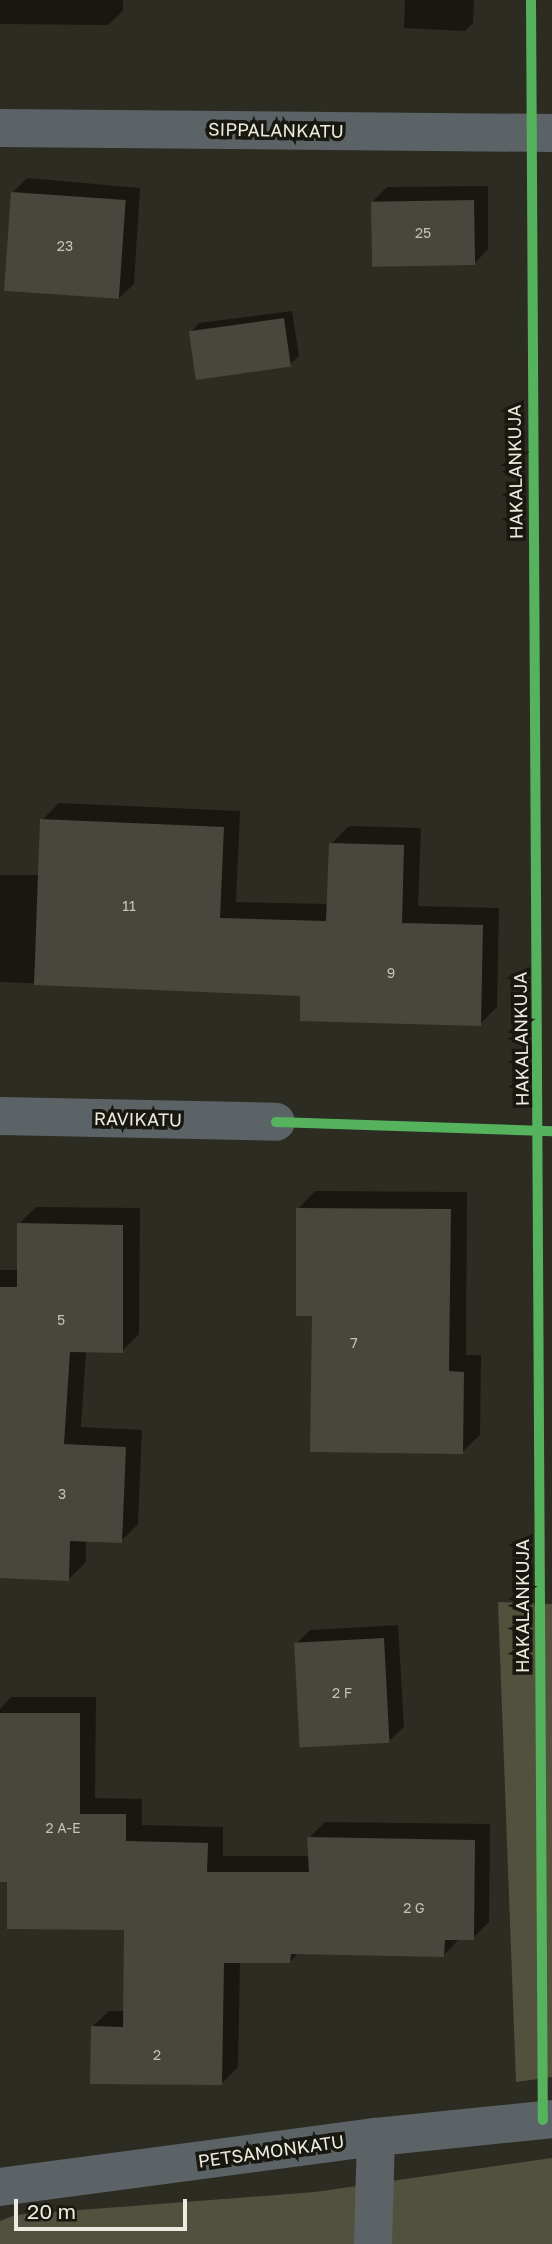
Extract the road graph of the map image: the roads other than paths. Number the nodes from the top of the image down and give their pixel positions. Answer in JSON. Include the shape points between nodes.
{"nodes":[{"id":1,"x":0,"y":128,"type":"edge"},
{"id":2,"x":552,"y":133,"type":"edge"},
{"id":3,"x":0,"y":1116,"type":"edge"},
{"id":4,"x":275,"y":1122,"type":"dead end"},
{"id":5,"x":547,"y":2120,"type":"edge"},
{"id":6,"x":376,"y":2137,"type":"junction"},
{"id":7,"x":0,"y":2187,"type":"edge"},
{"id":8,"x":373,"y":2244,"type":"edge"}],
"edges":[{"from":1,"to":2,"type":"street","name":"SIPPALANKATU"},
{"from":3,"to":4,"type":"street","name":"RAVIKATU"},
{"from":5,"to":6,"type":"street","name":"PETSAMONKATU"},
{"from":6,"to":7,"type":"street","name":"PETSAMONKATU"},
{"from":6,"to":8,"type":"street"}]}
